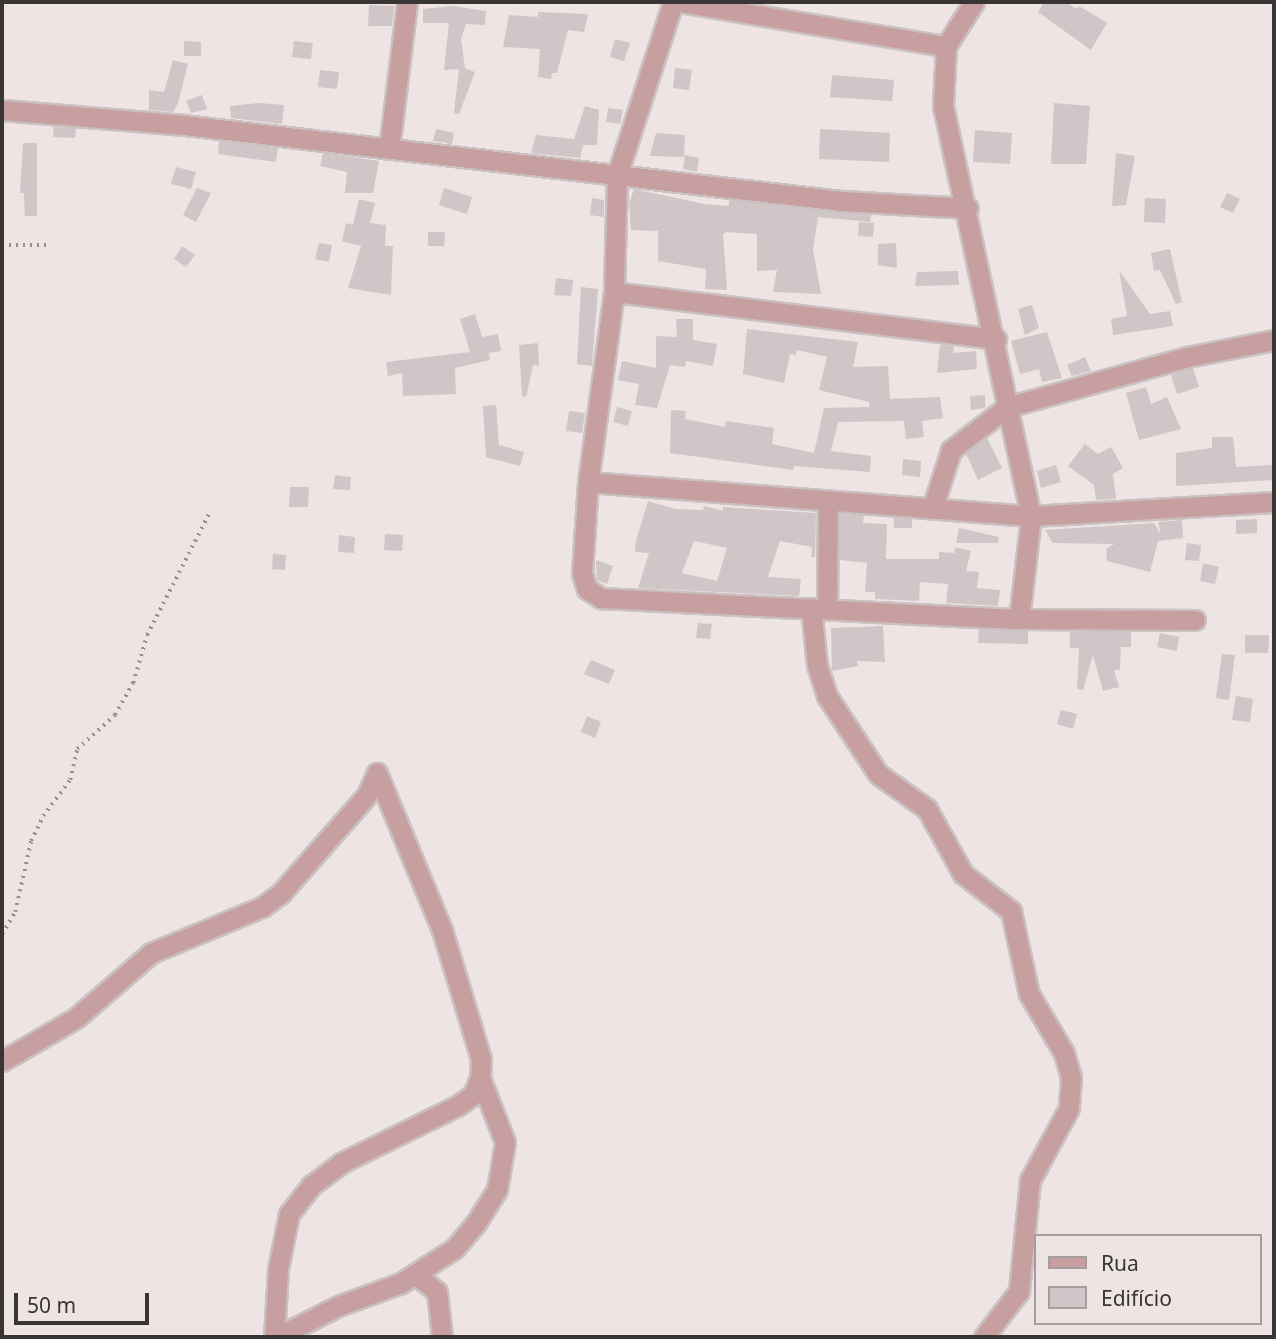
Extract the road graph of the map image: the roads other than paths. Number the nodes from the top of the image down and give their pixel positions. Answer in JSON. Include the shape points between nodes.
{"nodes":[{"id":1,"x":407,"y":2,"type":"edge"},
{"id":2,"x":676,"y":2,"type":"edge"},
{"id":3,"x":974,"y":2,"type":"edge"},
{"id":4,"x":946,"y":46,"type":"junction"},
{"id":5,"x":2,"y":110,"type":"edge"},
{"id":6,"x":389,"y":149,"type":"junction"},
{"id":7,"x":617,"y":174,"type":"junction"},
{"id":8,"x":968,"y":208,"type":"junction"},
{"id":9,"x":614,"y":292,"type":"junction"},
{"id":10,"x":996,"y":338,"type":"junction"},
{"id":11,"x":1274,"y":340,"type":"edge"},
{"id":12,"x":1007,"y":407,"type":"junction"},
{"id":13,"x":588,"y":482,"type":"junction"},
{"id":14,"x":828,"y":500,"type":"junction"},
{"id":15,"x":1274,"y":502,"type":"edge"},
{"id":16,"x":932,"y":509,"type":"junction"},
{"id":17,"x":1031,"y":516,"type":"junction"},
{"id":18,"x":819,"y":608,"type":"junction"},
{"id":19,"x":1019,"y":619,"type":"junction"},
{"id":20,"x":1195,"y":620,"type":"dead end"},
{"id":21,"x":2,"y":1061,"type":"edge"},
{"id":22,"x":480,"y":1078,"type":"junction"},
{"id":23,"x":415,"y":1274,"type":"junction"},
{"id":24,"x":275,"y":1337,"type":"edge"},
{"id":25,"x":442,"y":1337,"type":"edge"},
{"id":26,"x":984,"y":1337,"type":"edge"}],
"edges":[{"from":1,"to":6,"type":"street"},
{"from":2,"to":4,"type":"street"},
{"from":2,"to":7,"type":"street"},
{"from":3,"to":4,"type":"street"},
{"from":4,"to":8,"type":"street","via":[[943,106]]},
{"from":5,"to":6,"type":"street"},
{"from":6,"to":7,"type":"street"},
{"from":7,"to":8,"type":"street","via":[[842,201]]},
{"from":7,"to":9,"type":"street"},
{"from":8,"to":10,"type":"street"},
{"from":9,"to":10,"type":"street"},
{"from":9,"to":13,"type":"street"},
{"from":10,"to":12,"type":"street"},
{"from":11,"to":12,"type":"street","via":[[1187,358]]},
{"from":12,"to":16,"type":"street","via":[[951,450]]},
{"from":12,"to":17,"type":"street"},
{"from":13,"to":14,"type":"street"},
{"from":13,"to":18,"type":"street","via":[[582,573],[587,589],[601,598]]},
{"from":14,"to":16,"type":"street"},
{"from":14,"to":18,"type":"street"},
{"from":15,"to":17,"type":"street"},
{"from":16,"to":17,"type":"street"},
{"from":17,"to":19,"type":"street"},
{"from":18,"to":19,"type":"street"},
{"from":18,"to":26,"type":"street","via":[[817,665],[827,696],[878,774],[927,809],[963,874],[1011,911],[1029,994],[1064,1053],[1071,1077],[1069,1108],[1030,1180],[1019,1291]]},
{"from":19,"to":20,"type":"street"},
{"from":21,"to":22,"type":"street","via":[[76,1018],[151,953],[254,911],[281,893],[367,795],[377,773],[442,930],[481,1059]]},
{"from":22,"to":23,"type":"street","via":[[505,1142],[497,1190],[455,1248]]},
{"from":22,"to":24,"type":"street","via":[[473,1095],[457,1106],[341,1163],[312,1185],[289,1213],[278,1269]]},
{"from":23,"to":24,"type":"street"},
{"from":23,"to":25,"type":"street","via":[[437,1292]]}]}
